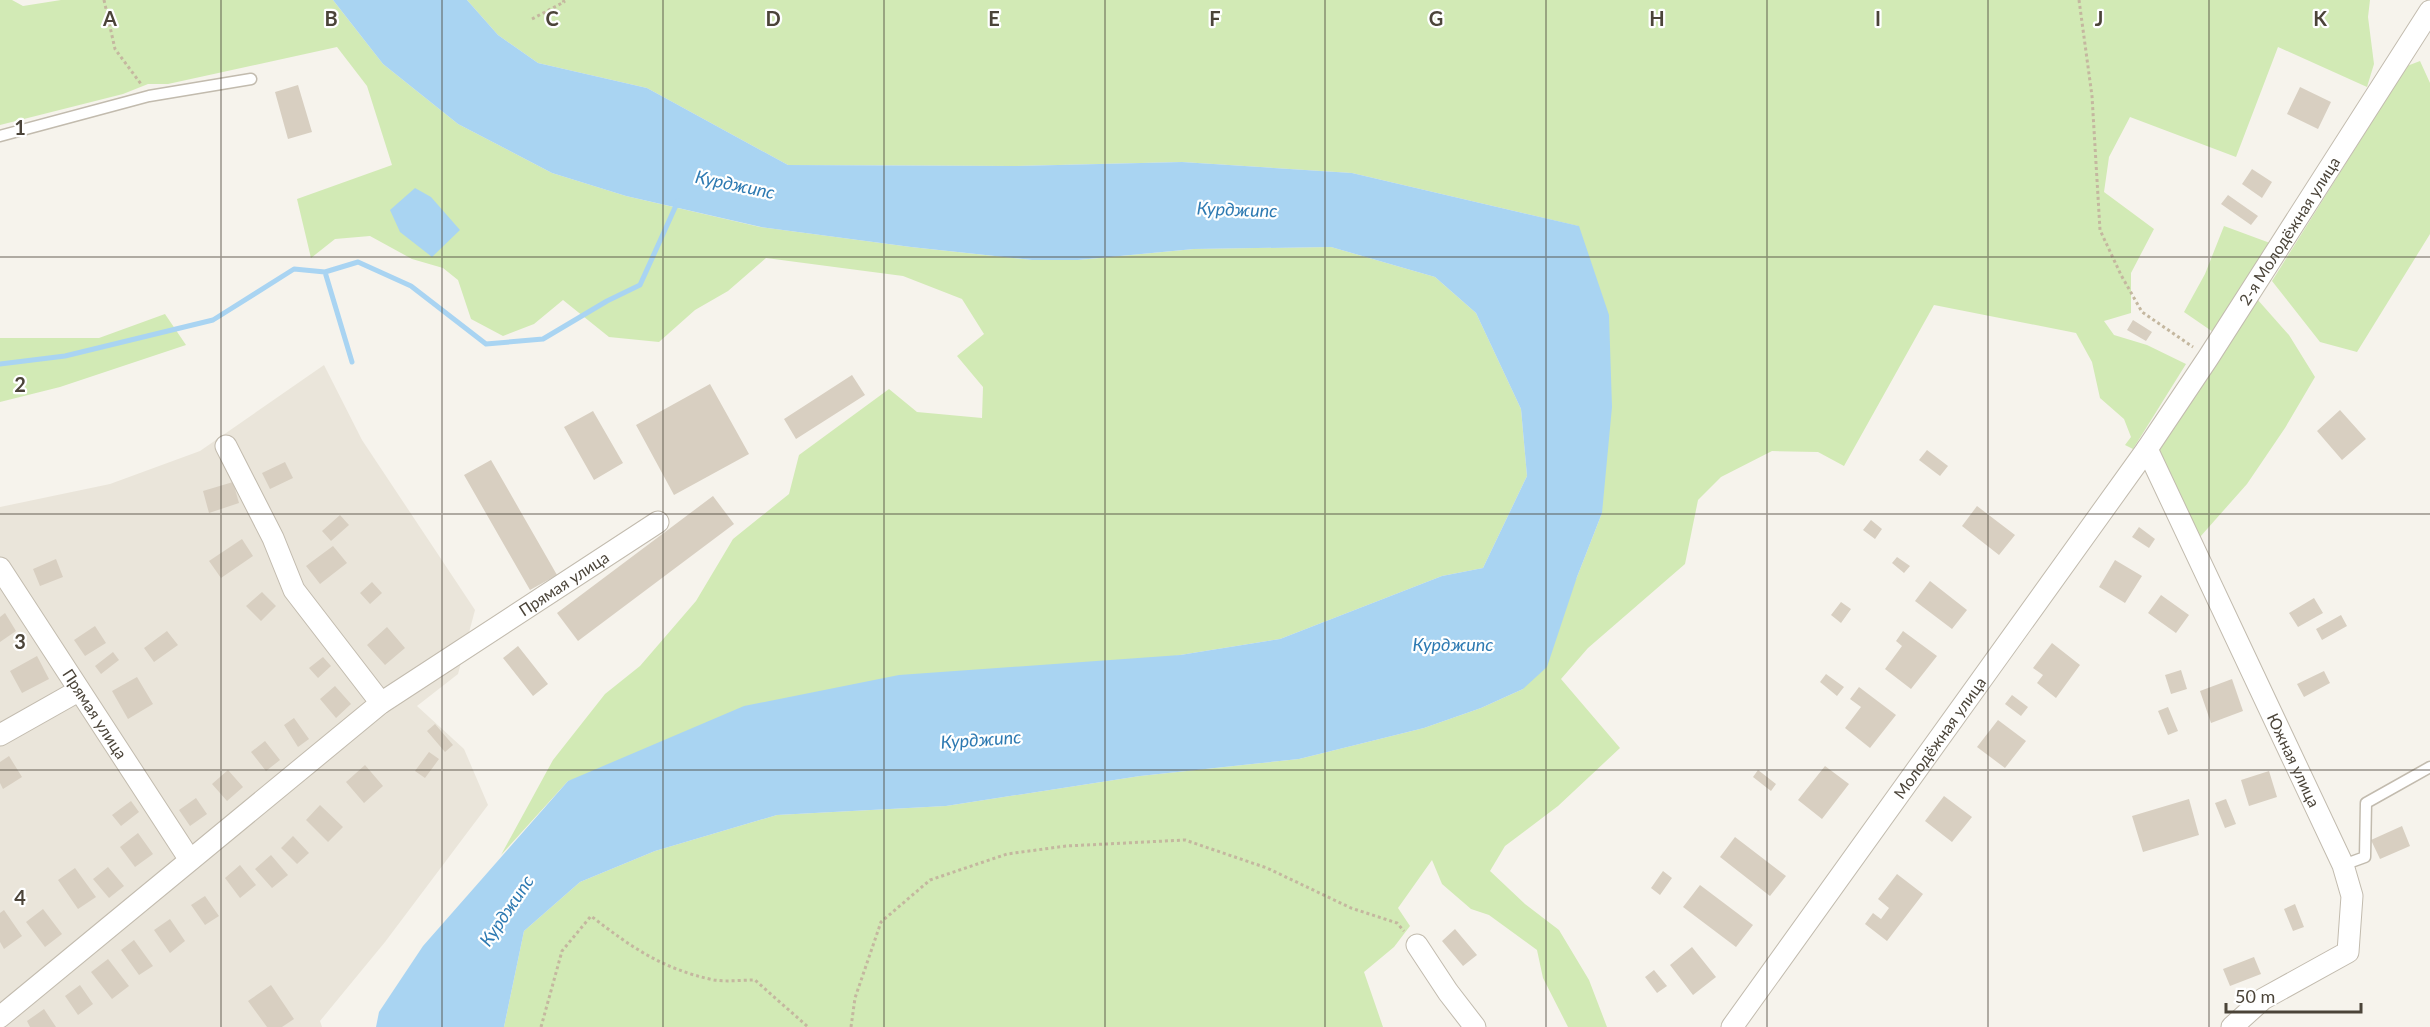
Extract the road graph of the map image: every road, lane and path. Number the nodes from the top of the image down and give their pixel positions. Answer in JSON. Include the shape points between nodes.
{"nodes":[{"id":1,"x":104,"y":0,"type":"edge"},
{"id":2,"x":563,"y":0,"type":"edge"},
{"id":3,"x":2079,"y":0,"type":"edge"},
{"id":4,"x":2430,"y":11,"type":"edge"},
{"id":5,"x":532,"y":19,"type":"dead end"},
{"id":6,"x":251,"y":79,"type":"dead end"},
{"id":7,"x":149,"y":96,"type":"junction"},
{"id":8,"x":0,"y":136,"type":"edge"},
{"id":9,"x":2208,"y":358,"type":"junction"},
{"id":10,"x":226,"y":446,"type":"dead end"},
{"id":11,"x":2147,"y":449,"type":"junction"},
{"id":12,"x":658,"y":522,"type":"dead end"},
{"id":13,"x":0,"y":568,"type":"edge"},
{"id":14,"x":78,"y":690,"type":"junction"},
{"id":15,"x":381,"y":703,"type":"junction"},
{"id":16,"x":0,"y":735,"type":"edge"},
{"id":17,"x":2430,"y":767,"type":"edge"},
{"id":18,"x":190,"y":860,"type":"junction"},
{"id":19,"x":2343,"y":865,"type":"junction"},
{"id":20,"x":1417,"y":945,"type":"joint"},
{"id":21,"x":0,"y":1017,"type":"edge"},
{"id":22,"x":541,"y":1027,"type":"edge"},
{"id":23,"x":808,"y":1027,"type":"edge"},
{"id":24,"x":851,"y":1027,"type":"edge"},
{"id":25,"x":1475,"y":1027,"type":"edge"},
{"id":26,"x":1732,"y":1027,"type":"edge"},
{"id":27,"x":2232,"y":1027,"type":"edge"}],
"edges":[{"from":1,"to":7,"type":"path","via":[[115,49]]},
{"from":2,"to":5,"type":"path"},
{"from":3,"to":9,"type":"path","via":[[2092,96],[2100,230],[2142,312]]},
{"from":4,"to":9,"type":"street","name":"2-я Молодёжная улица"},
{"from":6,"to":7,"type":"lane"},
{"from":7,"to":8,"type":"lane"},
{"from":9,"to":11,"type":"street","name":"2-я Молодёжная улица"},
{"from":10,"to":15,"type":"street","via":[[273,538],[294,590]]},
{"from":11,"to":19,"type":"street","name":"Южная улица"},
{"from":11,"to":26,"type":"street","name":"Молодёжная улица"},
{"from":12,"to":15,"type":"street","name":"Прямая улица"},
{"from":13,"to":14,"type":"street","name":"Прямая улица"},
{"from":14,"to":16,"type":"street"},
{"from":14,"to":18,"type":"street","name":"Прямая улица"},
{"from":15,"to":18,"type":"street","name":"Прямая улица"},
{"from":17,"to":19,"type":"lane","via":[[2366,803],[2365,857]]},
{"from":18,"to":21,"type":"street","name":"Прямая улица"},
{"from":19,"to":27,"type":"street","name":"Южная улица","via":[[2352,896],[2348,952],[2263,999]]},
{"from":20,"to":24,"type":"path","via":[[1397,923],[1351,908],[1267,868],[1185,840],[1066,846],[1007,854],[930,880],[881,922],[855,998]]},
{"from":20,"to":25,"type":"street"},
{"from":22,"to":23,"type":"path","via":[[562,951],[591,916],[657,962],[715,980],[756,980]]}]}
